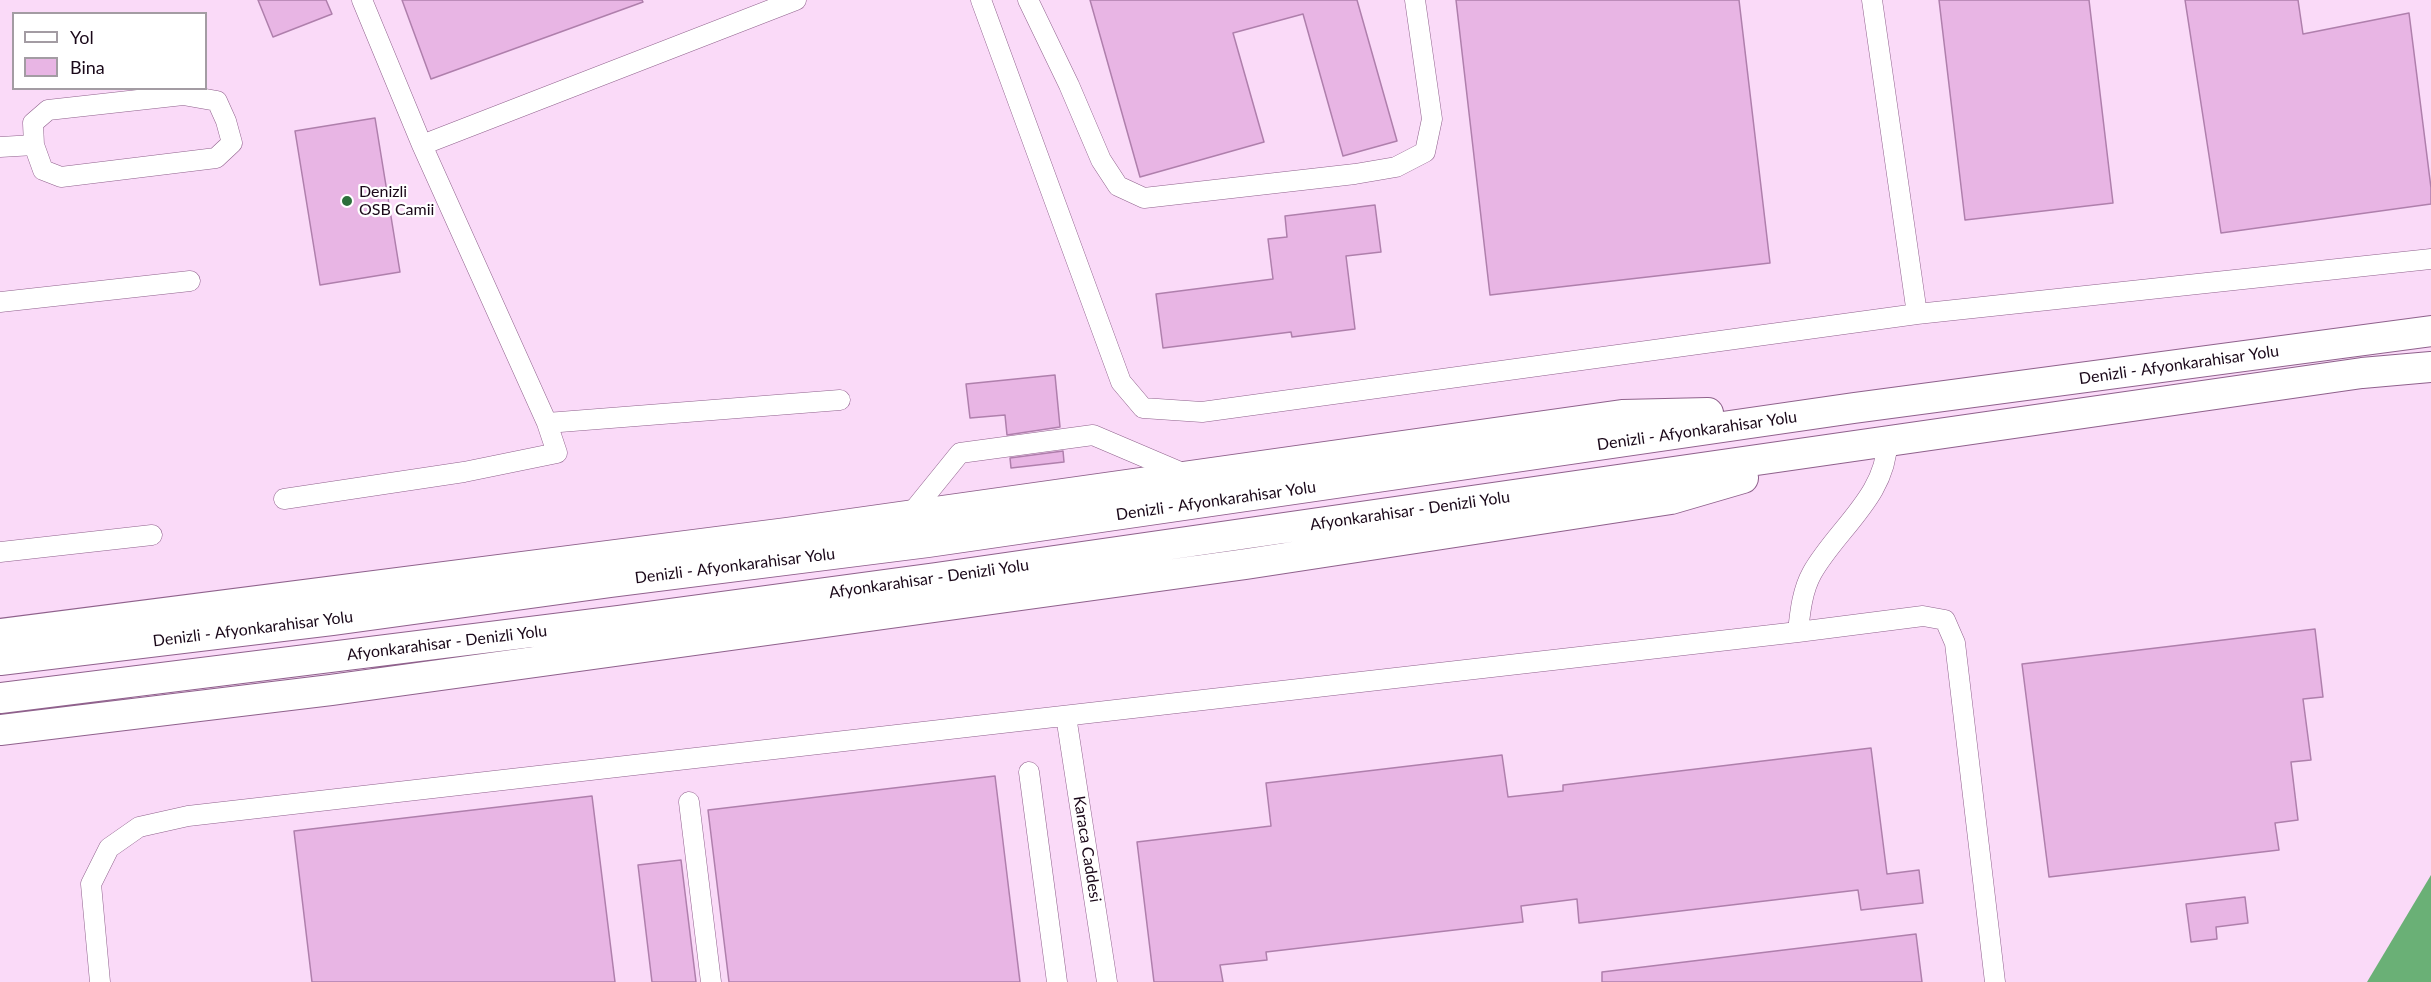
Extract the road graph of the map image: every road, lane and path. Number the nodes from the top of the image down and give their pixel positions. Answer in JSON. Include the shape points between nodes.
{"nodes":[{"id":1,"x":363,"y":0,"type":"edge"},
{"id":2,"x":796,"y":0,"type":"edge"},
{"id":3,"x":981,"y":0,"type":"edge"},
{"id":4,"x":1028,"y":0,"type":"edge"},
{"id":5,"x":1415,"y":0,"type":"edge"},
{"id":6,"x":1872,"y":0,"type":"edge"},
{"id":7,"x":422,"y":144,"type":"junction"},
{"id":8,"x":34,"y":145,"type":"junction"},
{"id":9,"x":0,"y":147,"type":"edge"},
{"id":10,"x":2431,"y":259,"type":"edge"},
{"id":11,"x":190,"y":281,"type":"dead end"},
{"id":12,"x":0,"y":303,"type":"edge"},
{"id":13,"x":1917,"y":314,"type":"junction"},
{"id":14,"x":2431,"y":331,"type":"edge"},
{"id":15,"x":2431,"y":367,"type":"edge"},
{"id":16,"x":840,"y":400,"type":"dead end"},
{"id":17,"x":1854,"y":408,"type":"junction"},
{"id":18,"x":547,"y":423,"type":"junction"},
{"id":19,"x":1887,"y":442,"type":"junction"},
{"id":20,"x":1856,"y":446,"type":"junction"},
{"id":21,"x":1190,"y":476,"type":"junction"},
{"id":22,"x":284,"y":499,"type":"dead end"},
{"id":23,"x":909,"y":516,"type":"junction"},
{"id":24,"x":152,"y":535,"type":"dead end"},
{"id":25,"x":0,"y":552,"type":"edge"},
{"id":26,"x":1798,"y":632,"type":"junction"},
{"id":27,"x":0,"y":634,"type":"edge"},
{"id":28,"x":0,"y":660,"type":"edge"},
{"id":29,"x":0,"y":698,"type":"edge"},
{"id":30,"x":1066,"y":716,"type":"junction"},
{"id":31,"x":0,"y":730,"type":"edge"},
{"id":32,"x":1029,"y":772,"type":"dead end"},
{"id":33,"x":689,"y":802,"type":"dead end"},
{"id":34,"x":100,"y":982,"type":"edge"},
{"id":35,"x":711,"y":982,"type":"edge"},
{"id":36,"x":1057,"y":982,"type":"edge"},
{"id":37,"x":1107,"y":982,"type":"edge"},
{"id":38,"x":1995,"y":982,"type":"edge"}],
"edges":[{"from":1,"to":7,"type":"street"},
{"from":2,"to":7,"type":"street"},
{"from":3,"to":13,"type":"street","via":[[1121,382],[1143,408],[1202,412]]},
{"from":4,"to":5,"type":"street","via":[[1101,160],[1118,186],[1144,198],[1396,167],[1425,152],[1432,118]]},
{"from":6,"to":13,"type":"street"},
{"from":7,"to":18,"type":"street"},
{"from":8,"to":8,"type":"street","via":[[33,123],[48,110],[183,94],[217,101],[232,142],[216,158],[61,177],[43,170]]},
{"from":8,"to":9,"type":"street"},
{"from":10,"to":13,"type":"street"},
{"from":11,"to":12,"type":"street"},
{"from":14,"to":17,"type":"highway","name":"Denizli - Afyonkarahisar Yolu"},
{"from":15,"to":19,"type":"highway","name":"Denizli - Afyonkarahisar Yolu","via":[[2362,373]]},
{"from":16,"to":18,"type":"street"},
{"from":17,"to":21,"type":"highway","via":[[1622,416]]},
{"from":17,"to":28,"type":"highway","name":"Denizli - Afyonkarahisar Yolu","via":[[928,543]]},
{"from":18,"to":22,"type":"street","via":[[557,453],[464,472]]},
{"from":19,"to":20,"type":"highway","name":"Denizli - Afyonkarahisar Yolu"},
{"from":19,"to":26,"type":"street","via":[[1886,463],[1878,480],[1812,573]]},
{"from":20,"to":29,"type":"highway","name":"Afyonkarahisar - Denizli Yolu","via":[[643,618]]},
{"from":20,"to":31,"type":"highway","via":[[1671,499],[1317,553],[412,679]]},
{"from":21,"to":23,"type":"highway"},
{"from":21,"to":23,"type":"street","via":[[1093,435],[960,453]]},
{"from":23,"to":27,"type":"highway"},
{"from":24,"to":25,"type":"street"},
{"from":26,"to":30,"type":"street"},
{"from":26,"to":38,"type":"street","via":[[1923,616],[1945,620],[1955,643]]},
{"from":30,"to":34,"type":"street","via":[[188,816],[139,826],[109,848],[91,884]]},
{"from":30,"to":37,"type":"street","name":"Karaca Caddesi"},
{"from":32,"to":36,"type":"street"},
{"from":33,"to":35,"type":"street"}]}
